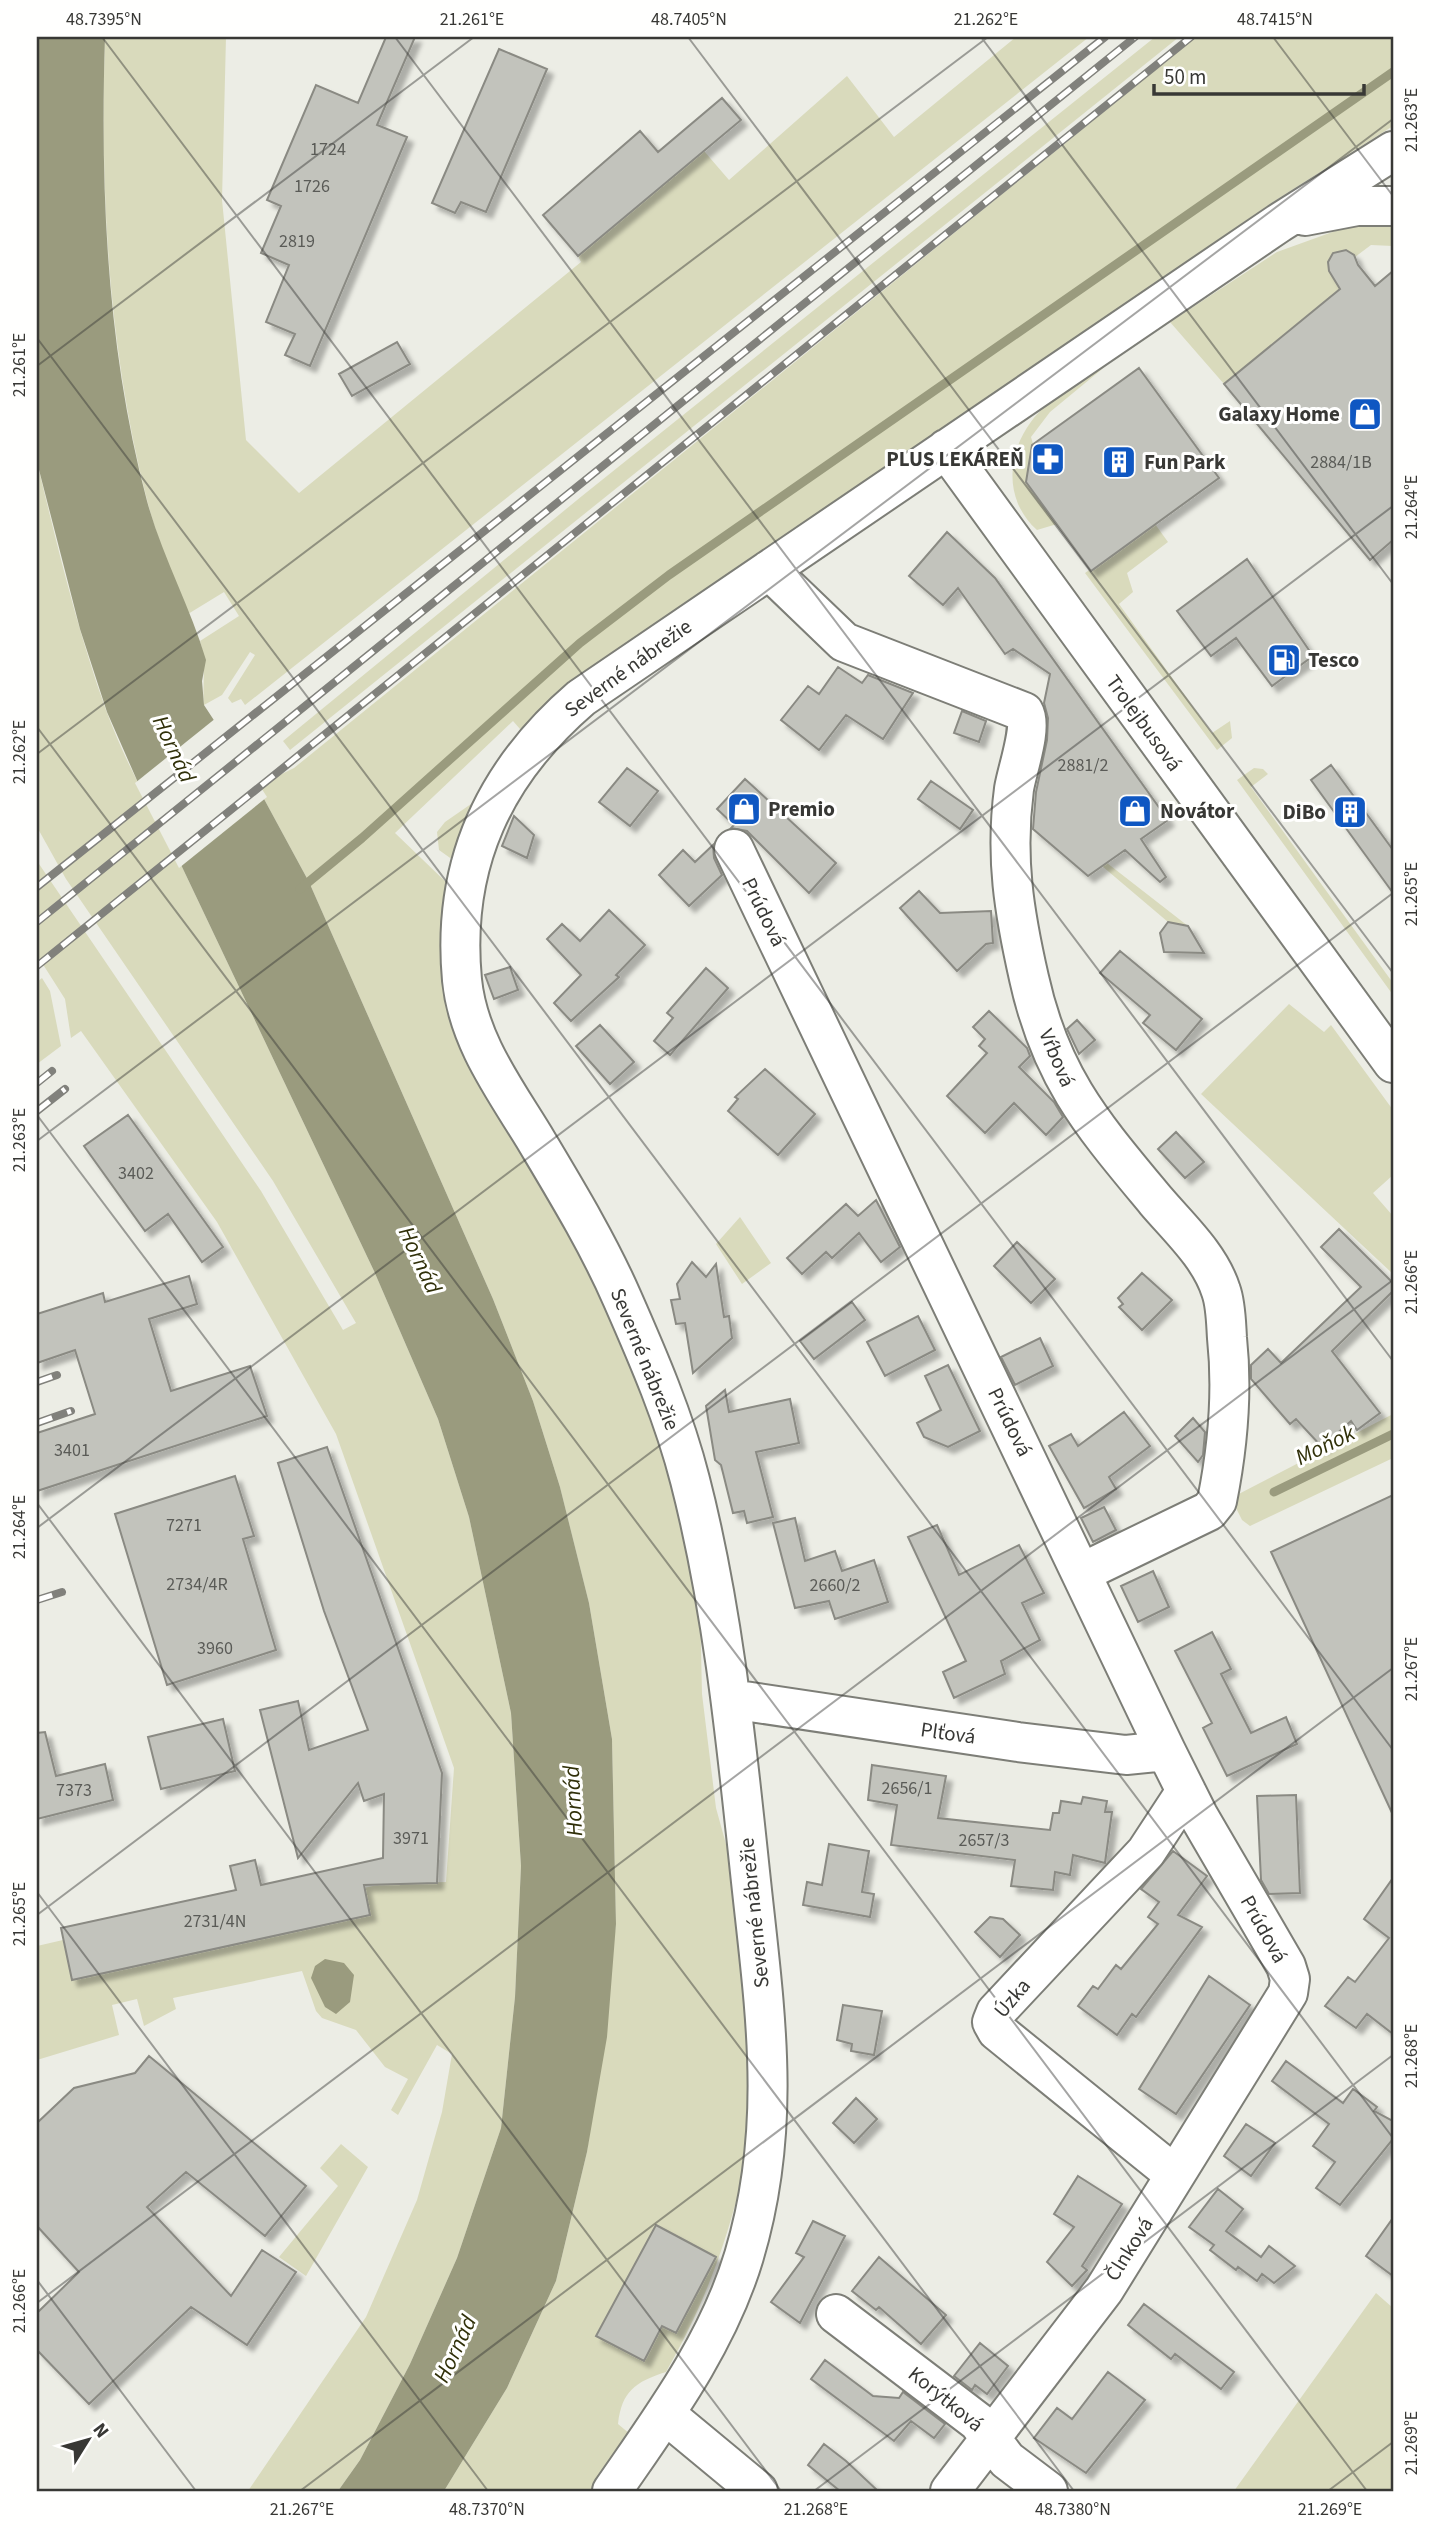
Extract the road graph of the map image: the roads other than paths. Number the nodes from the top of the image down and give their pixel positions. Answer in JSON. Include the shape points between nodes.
{"nodes":[{"id":1,"x":1393,"y":151,"type":"edge"},
{"id":2,"x":1393,"y":206,"type":"edge"},
{"id":3,"x":1279,"y":223,"type":"junction"},
{"id":4,"x":946,"y":449,"type":"junction"},
{"id":5,"x":769,"y":570,"type":"junction"},
{"id":6,"x":734,"y":849,"type":"dead end"},
{"id":7,"x":1393,"y":1063,"type":"edge"},
{"id":8,"x":1083,"y":1572,"type":"junction"},
{"id":9,"x":731,"y":1699,"type":"junction"},
{"id":10,"x":1166,"y":1751,"type":"junction"},
{"id":11,"x":1186,"y":1791,"type":"junction"},
{"id":12,"x":1288,"y":1993,"type":"joint"},
{"id":13,"x":1175,"y":2175,"type":"junction"},
{"id":14,"x":836,"y":2314,"type":"dead end"},
{"id":15,"x":665,"y":2414,"type":"junction"},
{"id":16,"x":992,"y":2438,"type":"junction"},
{"id":17,"x":612,"y":2491,"type":"edge"},
{"id":18,"x":758,"y":2491,"type":"edge"},
{"id":19,"x":950,"y":2491,"type":"edge"},
{"id":20,"x":1048,"y":2491,"type":"edge"}],
"edges":[{"from":1,"to":3,"type":"street","name":"Severné nábrežie"},
{"from":2,"to":3,"type":"street","via":[[1357,206]]},
{"from":3,"to":4,"type":"street","name":"Severné nábrežie"},
{"from":4,"to":5,"type":"street","name":"Severné nábrežie"},
{"from":4,"to":7,"type":"street","name":"Trolejbusová"},
{"from":5,"to":8,"type":"street","name":"Vŕbová","via":[[844,642],[1024,712],[1027,723],[1014,789],[1011,835],[1012,902],[1030,983],[1057,1068],[1091,1122],[1208,1263],[1222,1293],[1230,1360],[1230,1417],[1217,1501],[1209,1511]]},
{"from":5,"to":9,"type":"street","name":"Severné nábrežie","via":[[581,698],[529,748],[509,775],[476,847],[467,881],[461,950],[462,982],[475,1035],[619,1290],[663,1396],[689,1476],[713,1580]]},
{"from":6,"to":8,"type":"street","name":"Prúdová"},
{"from":8,"to":10,"type":"street","name":"Prúdová"},
{"from":9,"to":10,"type":"street","name":"Plťová","via":[[1072,1749],[1135,1756]]},
{"from":9,"to":15,"type":"street","name":"Severné nábrežie","via":[[768,2044],[770,2112],[744,2257],[723,2311]]},
{"from":10,"to":11,"type":"street","name":"Prúdová"},
{"from":11,"to":12,"type":"street","name":"Prúdová","via":[[1286,1966]]},
{"from":11,"to":13,"type":"street","name":"Úzka","via":[[1146,1852],[996,2012],[992,2022],[997,2031]]},
{"from":12,"to":13,"type":"street","name":"Člnková"},
{"from":13,"to":16,"type":"street","name":"Člnková","via":[[1104,2290]]},
{"from":14,"to":16,"type":"street","name":"Korýtková","via":[[978,2422]]},
{"from":15,"to":17,"type":"street","name":"Severné nábrežie"},
{"from":15,"to":18,"type":"street"},
{"from":16,"to":19,"type":"street","name":"Člnková"},
{"from":16,"to":20,"type":"street","name":"Korýtková","via":[[1007,2460]]}]}
